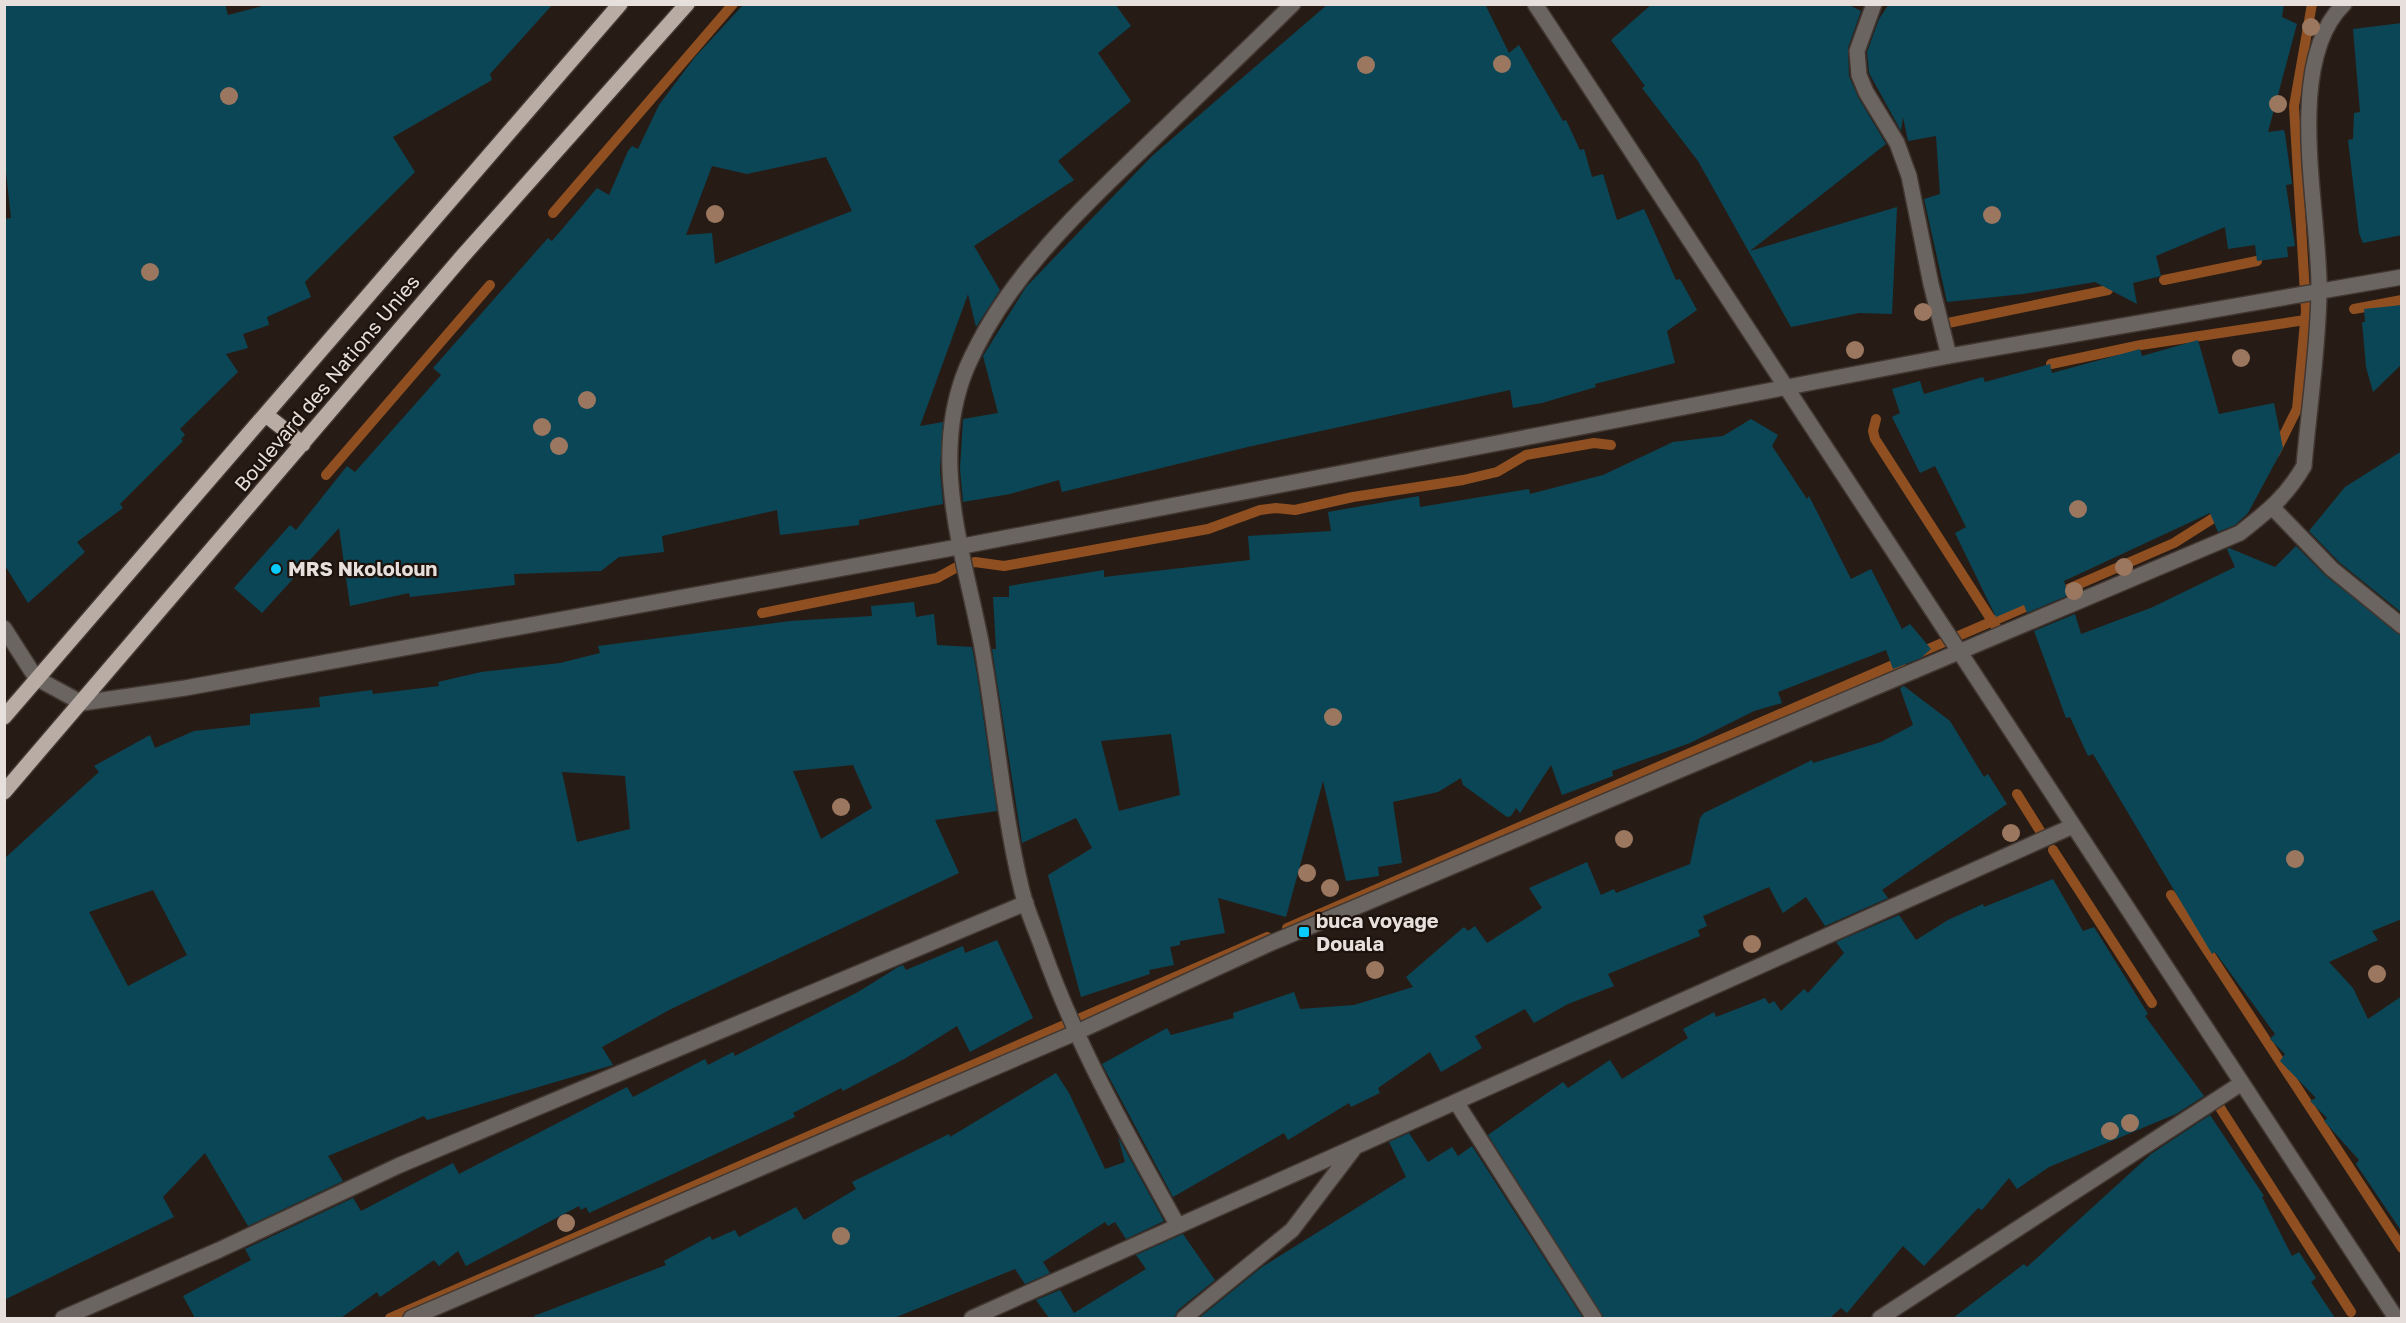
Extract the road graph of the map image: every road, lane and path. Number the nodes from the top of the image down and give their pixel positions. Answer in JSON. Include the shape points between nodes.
{"nodes":[{"id":1,"x":620,"y":4,"type":"edge"},
{"id":2,"x":687,"y":4,"type":"edge"},
{"id":3,"x":1293,"y":4,"type":"edge"},
{"id":4,"x":1535,"y":4,"type":"edge"},
{"id":5,"x":1874,"y":4,"type":"edge"},
{"id":6,"x":2344,"y":4,"type":"edge"},
{"id":7,"x":2402,"y":277,"type":"edge"},
{"id":8,"x":2319,"y":292,"type":"junction"},
{"id":9,"x":1950,"y":356,"type":"junction"},
{"id":10,"x":1786,"y":388,"type":"junction"},
{"id":11,"x":266,"y":415,"type":"junction"},
{"id":12,"x":303,"y":444,"type":"junction"},
{"id":13,"x":2273,"y":508,"type":"junction"},
{"id":14,"x":958,"y":547,"type":"junction"},
{"id":15,"x":2402,"y":626,"type":"edge"},
{"id":16,"x":4,"y":628,"type":"edge"},
{"id":17,"x":1960,"y":653,"type":"junction"},
{"id":18,"x":36,"y":678,"type":"junction"},
{"id":19,"x":82,"y":704,"type":"junction"},
{"id":20,"x":4,"y":717,"type":"edge"},
{"id":21,"x":4,"y":792,"type":"edge"},
{"id":22,"x":2073,"y":826,"type":"junction"},
{"id":23,"x":1026,"y":903,"type":"junction"},
{"id":24,"x":1075,"y":1033,"type":"junction"},
{"id":25,"x":2242,"y":1083,"type":"junction"},
{"id":26,"x":1456,"y":1102,"type":"junction"},
{"id":27,"x":1354,"y":1148,"type":"junction"},
{"id":28,"x":1179,"y":1226,"type":"junction"},
{"id":29,"x":63,"y":1318,"type":"edge"},
{"id":30,"x":411,"y":1318,"type":"edge"},
{"id":31,"x":972,"y":1318,"type":"edge"},
{"id":32,"x":1184,"y":1318,"type":"edge"},
{"id":33,"x":1594,"y":1318,"type":"edge"},
{"id":34,"x":1880,"y":1318,"type":"edge"},
{"id":35,"x":2396,"y":1318,"type":"edge"}],
"edges":[{"from":1,"to":11,"type":"main road","name":"Boulevard des Nations Unies"},
{"from":2,"to":12,"type":"main road","name":"Boulevard des Nations Unies","via":[[461,258]]},
{"from":3,"to":14,"type":"street","via":[[1068,221],[1030,264],[993,320],[968,366],[951,425],[949,463]]},
{"from":4,"to":10,"type":"street"},
{"from":5,"to":9,"type":"street","via":[[1857,51],[1859,75],[1897,143],[1909,176],[1928,273]]},
{"from":6,"to":8,"type":"street","via":[[2321,44],[2310,86],[2309,137]]},
{"from":7,"to":8,"type":"street"},
{"from":8,"to":9,"type":"street"},
{"from":8,"to":13,"type":"street","via":[[2304,466]]},
{"from":9,"to":10,"type":"street"},
{"from":10,"to":14,"type":"street"},
{"from":10,"to":17,"type":"street"},
{"from":11,"to":12,"type":"main road"},
{"from":11,"to":18,"type":"main road","name":"Boulevard des Nations Unies"},
{"from":12,"to":19,"type":"main road","name":"Boulevard des Nations Unies"},
{"from":13,"to":15,"type":"street","via":[[2338,574]]},
{"from":13,"to":17,"type":"street","via":[[2240,533]]},
{"from":14,"to":19,"type":"street"},
{"from":14,"to":23,"type":"street","via":[[980,640],[1003,792]]},
{"from":16,"to":18,"type":"street"},
{"from":17,"to":22,"type":"street"},
{"from":17,"to":24,"type":"street","via":[[1271,943]]},
{"from":18,"to":19,"type":"street"},
{"from":18,"to":20,"type":"main road","name":"Boulevard des Nations Unies"},
{"from":19,"to":21,"type":"main road","name":"Boulevard des Nations Unies"},
{"from":22,"to":25,"type":"street"},
{"from":22,"to":26,"type":"street"},
{"from":23,"to":24,"type":"street"},
{"from":23,"to":29,"type":"street","via":[[400,1165]]},
{"from":24,"to":28,"type":"street","via":[[1120,1123]]},
{"from":24,"to":30,"type":"street"},
{"from":25,"to":34,"type":"street"},
{"from":25,"to":35,"type":"street"},
{"from":26,"to":27,"type":"street"},
{"from":26,"to":33,"type":"street"},
{"from":27,"to":28,"type":"street"},
{"from":27,"to":32,"type":"street","via":[[1292,1230]]},
{"from":28,"to":31,"type":"street"}]}
